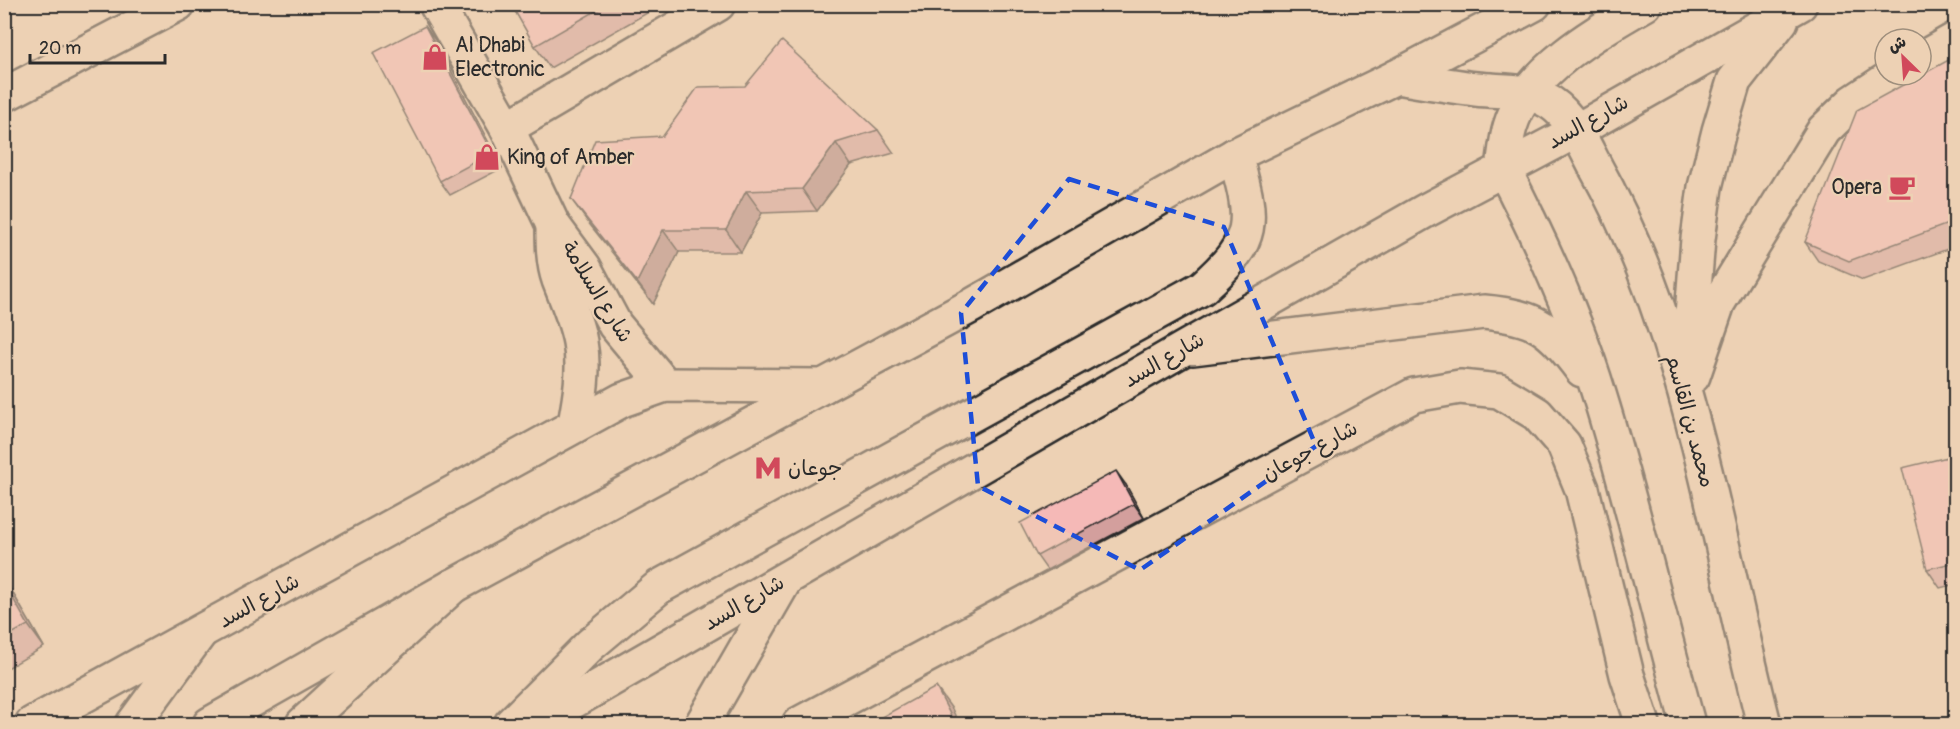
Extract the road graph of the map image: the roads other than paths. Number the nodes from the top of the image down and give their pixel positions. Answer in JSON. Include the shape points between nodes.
{"nodes":[{"id":1,"x":178,"y":4,"type":"edge"},
{"id":2,"x":436,"y":4,"type":"edge"},
{"id":3,"x":718,"y":4,"type":"edge"},
{"id":4,"x":1534,"y":4,"type":"edge"},
{"id":5,"x":1645,"y":4,"type":"edge"},
{"id":6,"x":1794,"y":8,"type":"edge"},
{"id":7,"x":1956,"y":39,"type":"edge"},
{"id":8,"x":1933,"y":52,"type":"edge"},
{"id":9,"x":1396,"y":78,"type":"junction"},
{"id":10,"x":1876,"y":87,"type":"edge"},
{"id":11,"x":1528,"y":92,"type":"junction"},
{"id":12,"x":4,"y":95,"type":"edge"},
{"id":13,"x":507,"y":128,"type":"junction"},
{"id":14,"x":1576,"y":131,"type":"junction"},
{"id":15,"x":1235,"y":156,"type":"junction"},
{"id":16,"x":1503,"y":168,"type":"junction"},
{"id":17,"x":553,"y":225,"type":"junction"},
{"id":18,"x":1183,"y":349,"type":"junction"},
{"id":19,"x":665,"y":385,"type":"junction"},
{"id":20,"x":823,"y":386,"type":"junction"},
{"id":21,"x":1599,"y":394,"type":"junction"},
{"id":22,"x":1686,"y":397,"type":"junction"},
{"id":23,"x":575,"y":424,"type":"junction"},
{"id":24,"x":786,"y":579,"type":"junction"},
{"id":25,"x":453,"y":586,"type":"junction"},
{"id":26,"x":200,"y":633,"type":"junction"},
{"id":27,"x":32,"y":724,"type":"edge"},
{"id":28,"x":133,"y":724,"type":"edge"},
{"id":29,"x":210,"y":724,"type":"edge"},
{"id":30,"x":303,"y":724,"type":"edge"},
{"id":31,"x":511,"y":724,"type":"edge"},
{"id":32,"x":534,"y":724,"type":"edge"},
{"id":33,"x":702,"y":724,"type":"edge"},
{"id":34,"x":799,"y":724,"type":"edge"},
{"id":35,"x":1642,"y":724,"type":"edge"},
{"id":36,"x":1688,"y":724,"type":"edge"},
{"id":37,"x":1764,"y":724,"type":"edge"}],
"edges":[{"from":1,"to":12,"type":"main road"},
{"from":2,"to":13,"type":"main road","name":"شارع السلامة"},
{"from":3,"to":13,"type":"main road"},
{"from":4,"to":9,"type":"main road","name":"شارع السد"},
{"from":5,"to":11,"type":"main road","via":[[1592,34]]},
{"from":6,"to":14,"type":"main road","name":"شارع السد"},
{"from":6,"to":22,"type":"main road","via":[[1734,81],[1719,131],[1705,187],[1698,239]]},
{"from":7,"to":8,"type":"main road"},
{"from":9,"to":11,"type":"main road","via":[[1478,90]]},
{"from":9,"to":15,"type":"main road","name":"شارع السد"},
{"from":10,"to":22,"type":"main road","via":[[1853,102],[1824,130],[1718,303]]},
{"from":11,"to":14,"type":"main road","name":"محمد بن القاسم","via":[[1553,104]]},
{"from":11,"to":16,"type":"main road","via":[[1510,126]]},
{"from":13,"to":17,"type":"main road","name":"شارع السلامة"},
{"from":14,"to":16,"type":"main road","name":"شارع السد"},
{"from":14,"to":22,"type":"main road","name":"محمد بن القاسم","via":[[1615,202]]},
{"from":15,"to":20,"type":"main road","name":"شارع السد"},
{"from":15,"to":31,"type":"main road","via":[[1248,200],[1247,231],[1231,262],[1202,288],[659,587],[590,645]]},
{"from":16,"to":18,"type":"main road","name":"شارع السد"},
{"from":16,"to":21,"type":"main road","via":[[1539,238]]},
{"from":17,"to":19,"type":"main road","name":"شارع السلامة","via":[[584,267],[615,325]]},
{"from":17,"to":23,"type":"main road","name":"شارع السلامة","via":[[559,279],[580,343],[582,384]]},
{"from":18,"to":21,"type":"main road","via":[[1475,313],[1512,315],[1521,316],[1558,338]]},
{"from":18,"to":24,"type":"main road","name":"شارع السد"},
{"from":19,"to":20,"type":"main road","name":"شارع السد"},
{"from":19,"to":23,"type":"main road","name":"شارع السد","via":[[622,400]]},
{"from":20,"to":25,"type":"main road","name":"شارع السد"},
{"from":21,"to":36,"type":"main road"},
{"from":22,"to":37,"type":"main road","name":"محمد بن القاسم"},
{"from":23,"to":26,"type":"main road","name":"شارع السد"},
{"from":24,"to":32,"type":"main road","name":"شارع السد"},
{"from":24,"to":33,"type":"main road"},
{"from":25,"to":29,"type":"main road","name":"شارع السد"},
{"from":25,"to":30,"type":"main road"},
{"from":26,"to":27,"type":"main road","name":"شارع السد"},
{"from":26,"to":28,"type":"main road"},
{"from":34,"to":35,"type":"main road","name":"شارع جوعان","via":[[1414,395],[1460,387],[1499,390],[1537,414],[1564,445],[1582,489]]}]}
